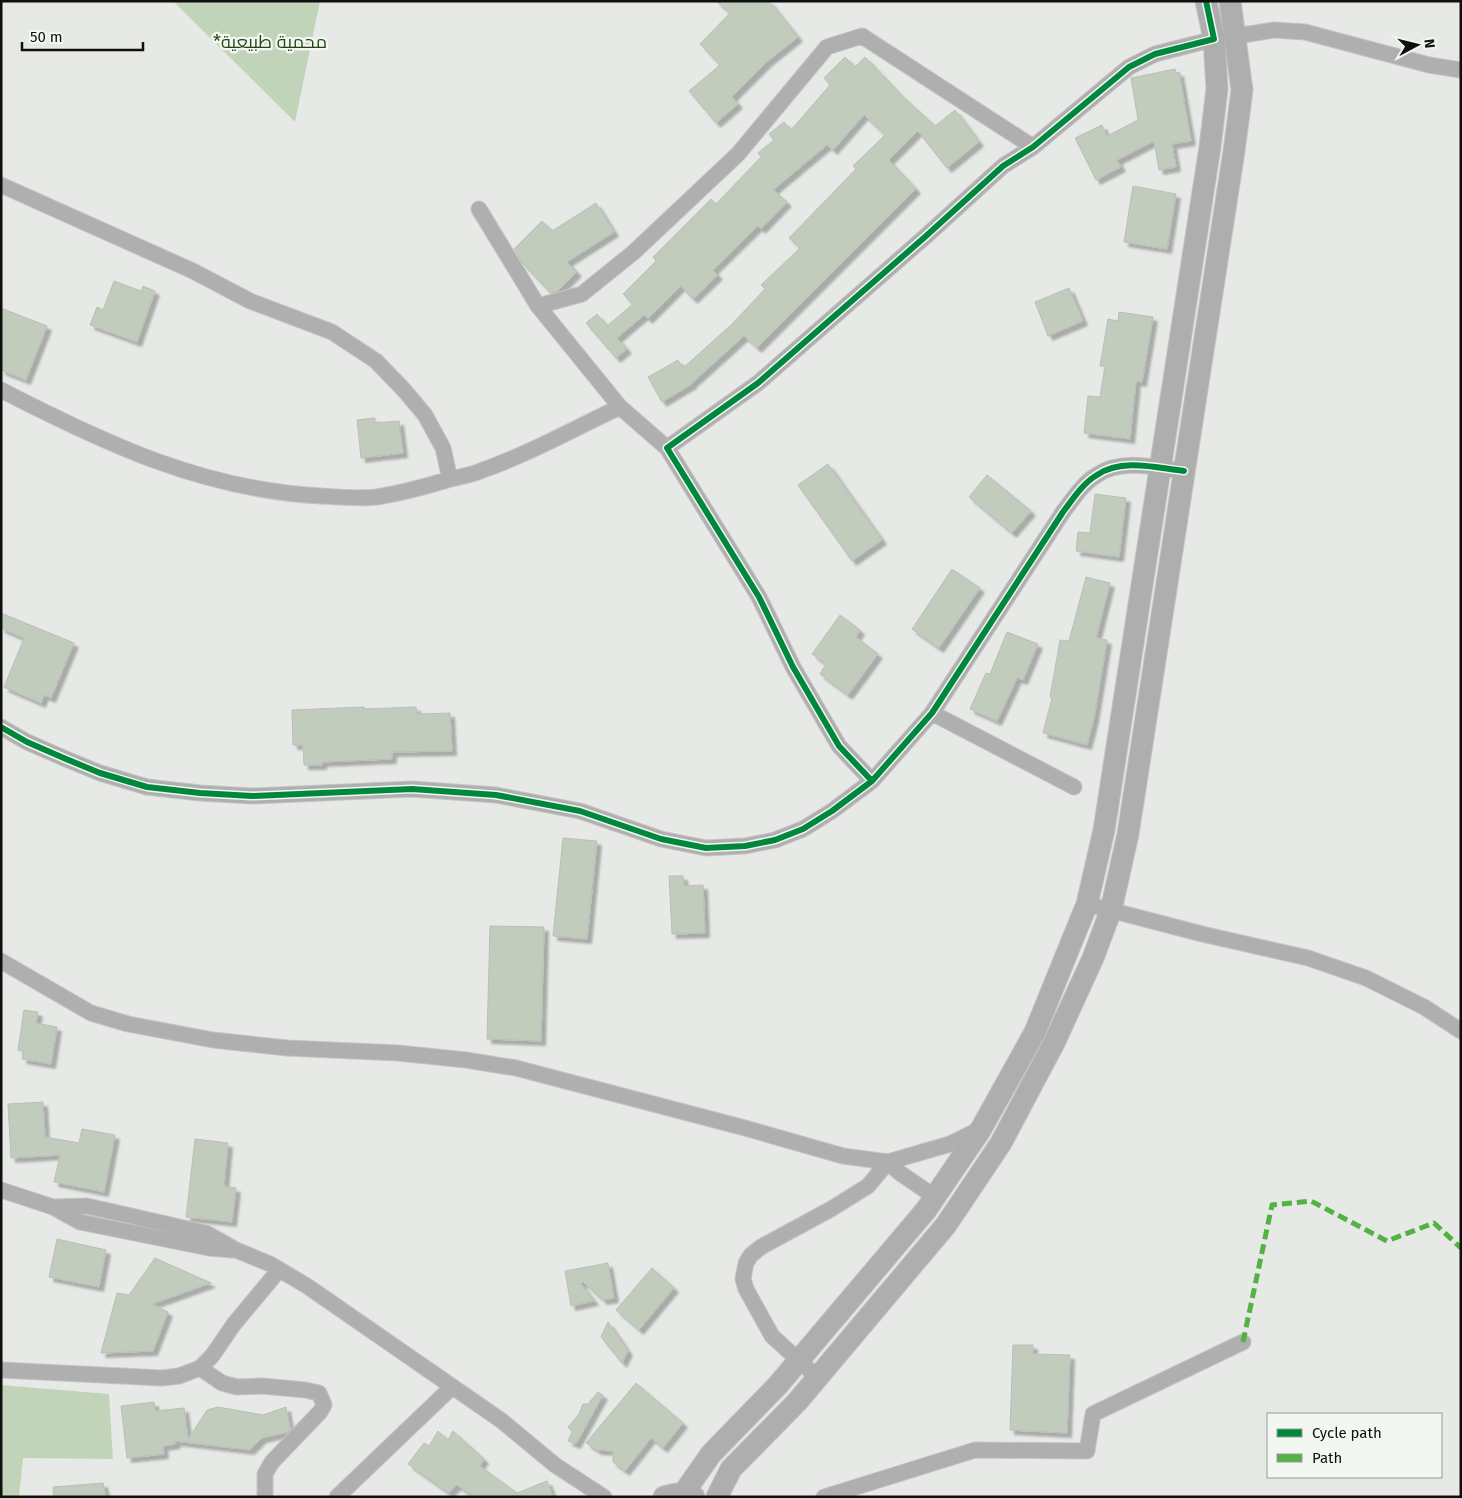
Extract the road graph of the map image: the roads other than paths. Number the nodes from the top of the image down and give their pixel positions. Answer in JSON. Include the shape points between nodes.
{"nodes":[{"id":1,"x":1206,"y":1,"type":"edge"},
{"id":2,"x":1230,"y":1,"type":"edge"},
{"id":3,"x":1236,"y":36,"type":"junction"},
{"id":4,"x":1214,"y":39,"type":"junction"},
{"id":5,"x":1461,"y":70,"type":"edge"},
{"id":6,"x":1032,"y":147,"type":"junction"},
{"id":7,"x":1,"y":185,"type":"edge"},
{"id":8,"x":479,"y":209,"type":"dead end"},
{"id":9,"x":538,"y":306,"type":"junction"},
{"id":10,"x":1,"y":390,"type":"edge"},
{"id":11,"x":620,"y":407,"type":"junction"},
{"id":12,"x":667,"y":448,"type":"junction"},
{"id":13,"x":1160,"y":468,"type":"junction"},
{"id":14,"x":1184,"y":471,"type":"junction"},
{"id":15,"x":450,"y":479,"type":"junction"},
{"id":16,"x":932,"y":713,"type":"junction"},
{"id":17,"x":1,"y":727,"type":"edge"},
{"id":18,"x":872,"y":781,"type":"junction"},
{"id":19,"x":1074,"y":786,"type":"dead end"},
{"id":20,"x":1087,"y":904,"type":"junction"},
{"id":21,"x":1111,"y":910,"type":"junction"},
{"id":22,"x":1,"y":960,"type":"edge"},
{"id":23,"x":1461,"y":1031,"type":"edge"},
{"id":24,"x":981,"y":1129,"type":"junction"},
{"id":25,"x":888,"y":1162,"type":"junction"},
{"id":26,"x":1,"y":1190,"type":"edge"},
{"id":27,"x":935,"y":1197,"type":"junction"},
{"id":28,"x":278,"y":1270,"type":"junction"},
{"id":29,"x":1243,"y":1342,"type":"dead end"},
{"id":30,"x":799,"y":1361,"type":"junction"},
{"id":31,"x":200,"y":1368,"type":"junction"},
{"id":32,"x":1,"y":1370,"type":"edge"},
{"id":33,"x":817,"y":1377,"type":"junction"},
{"id":34,"x":452,"y":1387,"type":"junction"},
{"id":35,"x":680,"y":1496,"type":"edge"},
{"id":36,"x":831,"y":1496,"type":"edge"},
{"id":37,"x":265,"y":1497,"type":"edge"},
{"id":38,"x":337,"y":1497,"type":"edge"},
{"id":39,"x":604,"y":1497,"type":"edge"},
{"id":40,"x":717,"y":1497,"type":"edge"}],
"edges":[{"from":1,"to":4,"type":"main road"},
{"from":2,"to":3,"type":"main road"},
{"from":3,"to":4,"type":"main road"},
{"from":3,"to":5,"type":"street","via":[[1274,30],[1304,32],[1429,65]]},
{"from":3,"to":14,"type":"main road","via":[[1242,90]]},
{"from":4,"to":6,"type":"street","via":[[1156,54],[1129,67]]},
{"from":4,"to":13,"type":"main road","via":[[1217,89],[1211,138]]},
{"from":6,"to":9,"type":"street","via":[[862,36],[827,46],[738,154],[634,252],[582,294]]},
{"from":6,"to":12,"type":"street","via":[[1003,166],[758,383]]},
{"from":7,"to":15,"type":"street","via":[[193,270],[250,301],[332,332],[376,361],[425,415],[443,448]]},
{"from":8,"to":9,"type":"street"},
{"from":9,"to":11,"type":"street"},
{"from":10,"to":15,"type":"street","via":[[73,427],[134,453],[194,475],[248,488],[299,495],[376,497]]},
{"from":11,"to":12,"type":"street"},
{"from":11,"to":15,"type":"street","via":[[521,455],[482,471]]},
{"from":12,"to":18,"type":"street","via":[[759,597],[793,667],[839,746]]},
{"from":13,"to":14,"type":"street"},
{"from":13,"to":16,"type":"street","via":[[1118,467],[1098,474],[1084,485]]},
{"from":13,"to":20,"type":"main road","via":[[1104,830]]},
{"from":14,"to":21,"type":"main road","via":[[1128,834]]},
{"from":16,"to":18,"type":"street"},
{"from":16,"to":19,"type":"street"},
{"from":17,"to":18,"type":"street","via":[[27,742],[100,773],[147,786],[252,796],[412,789],[496,795],[580,811],[661,839],[706,848],[776,840],[803,829]]},
{"from":20,"to":21,"type":"street"},
{"from":20,"to":24,"type":"main road","via":[[1035,1032]]},
{"from":21,"to":23,"type":"street","via":[[1308,958],[1349,972],[1424,1007]]},
{"from":21,"to":33,"type":"main road","via":[[1056,1040],[1001,1143],[946,1225]]},
{"from":22,"to":25,"type":"street","via":[[91,1013],[128,1024],[213,1040],[287,1048],[398,1053],[516,1068],[843,1156]]},
{"from":24,"to":25,"type":"street","via":[[950,1144]]},
{"from":24,"to":27,"type":"main road"},
{"from":25,"to":27,"type":"street"},
{"from":25,"to":30,"type":"street","via":[[868,1186],[761,1247],[746,1263],[743,1279],[746,1289],[772,1336]]},
{"from":26,"to":28,"type":"street","via":[[53,1207],[80,1222],[209,1248],[236,1250]]},
{"from":27,"to":30,"type":"main road"},
{"from":28,"to":31,"type":"street"},
{"from":28,"to":34,"type":"street","via":[[307,1286]]},
{"from":29,"to":36,"type":"street","via":[[1093,1414],[1087,1451],[975,1450]]},
{"from":30,"to":33,"type":"street"},
{"from":30,"to":35,"type":"main road","via":[[711,1454]]},
{"from":31,"to":32,"type":"street","via":[[162,1378]]},
{"from":31,"to":37,"type":"street","via":[[222,1383],[237,1387],[306,1390],[319,1394],[322,1399],[324,1405],[320,1412],[272,1462],[265,1474]]},
{"from":33,"to":40,"type":"main road","via":[[731,1469]]},
{"from":34,"to":38,"type":"street"},
{"from":34,"to":39,"type":"street","via":[[502,1421],[555,1466]]}]}
